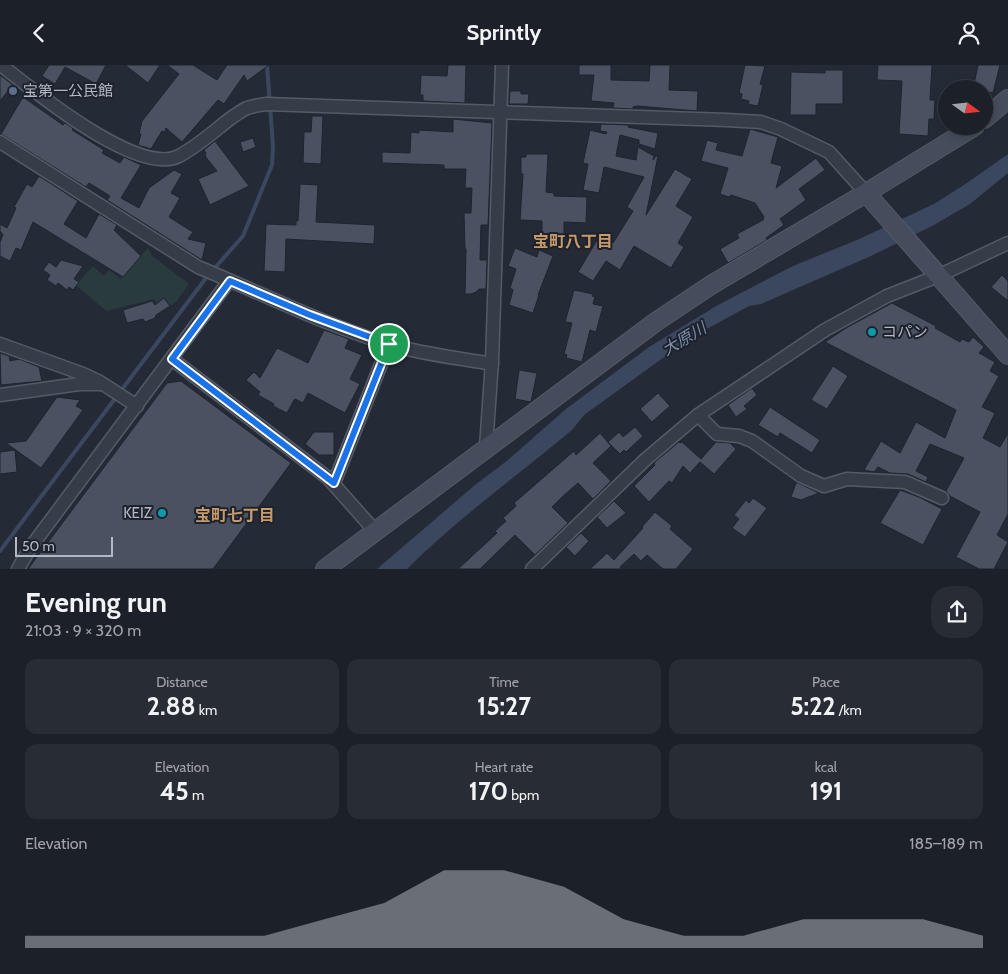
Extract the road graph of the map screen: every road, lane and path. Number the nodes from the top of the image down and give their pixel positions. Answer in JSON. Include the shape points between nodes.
{"nodes":[{"id":1,"x":2,"y":65,"type":"edge"},
{"id":2,"x":502,"y":65,"type":"edge"},
{"id":3,"x":1008,"y":99,"type":"edge"},
{"id":4,"x":993,"y":112,"type":"edge"},
{"id":5,"x":501,"y":113,"type":"junction"},
{"id":6,"x":962,"y":135,"type":"edge"},
{"id":7,"x":0,"y":141,"type":"edge"},
{"id":8,"x":871,"y":199,"type":"junction"},
{"id":9,"x":1008,"y":243,"type":"edge"},
{"id":10,"x":936,"y":273,"type":"junction"},
{"id":11,"x":224,"y":279,"type":"junction"},
{"id":12,"x":0,"y":344,"type":"edge"},
{"id":13,"x":389,"y":344,"type":"junction"},
{"id":14,"x":1008,"y":355,"type":"edge"},
{"id":15,"x":172,"y":359,"type":"junction"},
{"id":16,"x":492,"y":364,"type":"junction"},
{"id":17,"x":108,"y":386,"type":"junction"},
{"id":18,"x":0,"y":395,"type":"edge"},
{"id":19,"x":133,"y":403,"type":"junction"},
{"id":20,"x":698,"y":415,"type":"junction"},
{"id":21,"x":486,"y":447,"type":"junction"},
{"id":22,"x":334,"y":483,"type":"junction"},
{"id":23,"x":942,"y":499,"type":"dead end"},
{"id":24,"x":375,"y":531,"type":"junction"},
{"id":25,"x":18,"y":569,"type":"edge"},
{"id":26,"x":325,"y":569,"type":"edge"},
{"id":27,"x":532,"y":569,"type":"edge"}],
"edges":[{"from":1,"to":5,"type":"street","via":[[44,100],[122,149],[157,159],[176,158],[246,108],[266,104]]},
{"from":2,"to":5,"type":"street"},
{"from":3,"to":4,"type":"street"},
{"from":5,"to":8,"type":"street","via":[[761,122],[829,152]]},
{"from":5,"to":16,"type":"street"},
{"from":6,"to":8,"type":"street"},
{"from":7,"to":11,"type":"street","via":[[198,267]]},
{"from":8,"to":10,"type":"street"},
{"from":8,"to":21,"type":"street","via":[[718,281],[657,321]]},
{"from":9,"to":10,"type":"street"},
{"from":10,"to":14,"type":"street"},
{"from":10,"to":20,"type":"street","via":[[887,295],[825,330]]},
{"from":11,"to":13,"type":"street"},
{"from":11,"to":15,"type":"street"},
{"from":12,"to":17,"type":"street"},
{"from":13,"to":16,"type":"street"},
{"from":13,"to":22,"type":"street","via":[[385,364]]},
{"from":15,"to":19,"type":"street"},
{"from":15,"to":22,"type":"street"},
{"from":16,"to":21,"type":"street"},
{"from":17,"to":18,"type":"street","via":[[79,384]]},
{"from":17,"to":19,"type":"street"},
{"from":19,"to":25,"type":"street"},
{"from":20,"to":23,"type":"street","via":[[717,434],[752,441],[800,476],[824,486],[847,479],[905,482]]},
{"from":20,"to":27,"type":"street","via":[[646,459]]},
{"from":21,"to":24,"type":"street"},
{"from":22,"to":24,"type":"street"},
{"from":24,"to":26,"type":"street"}]}
